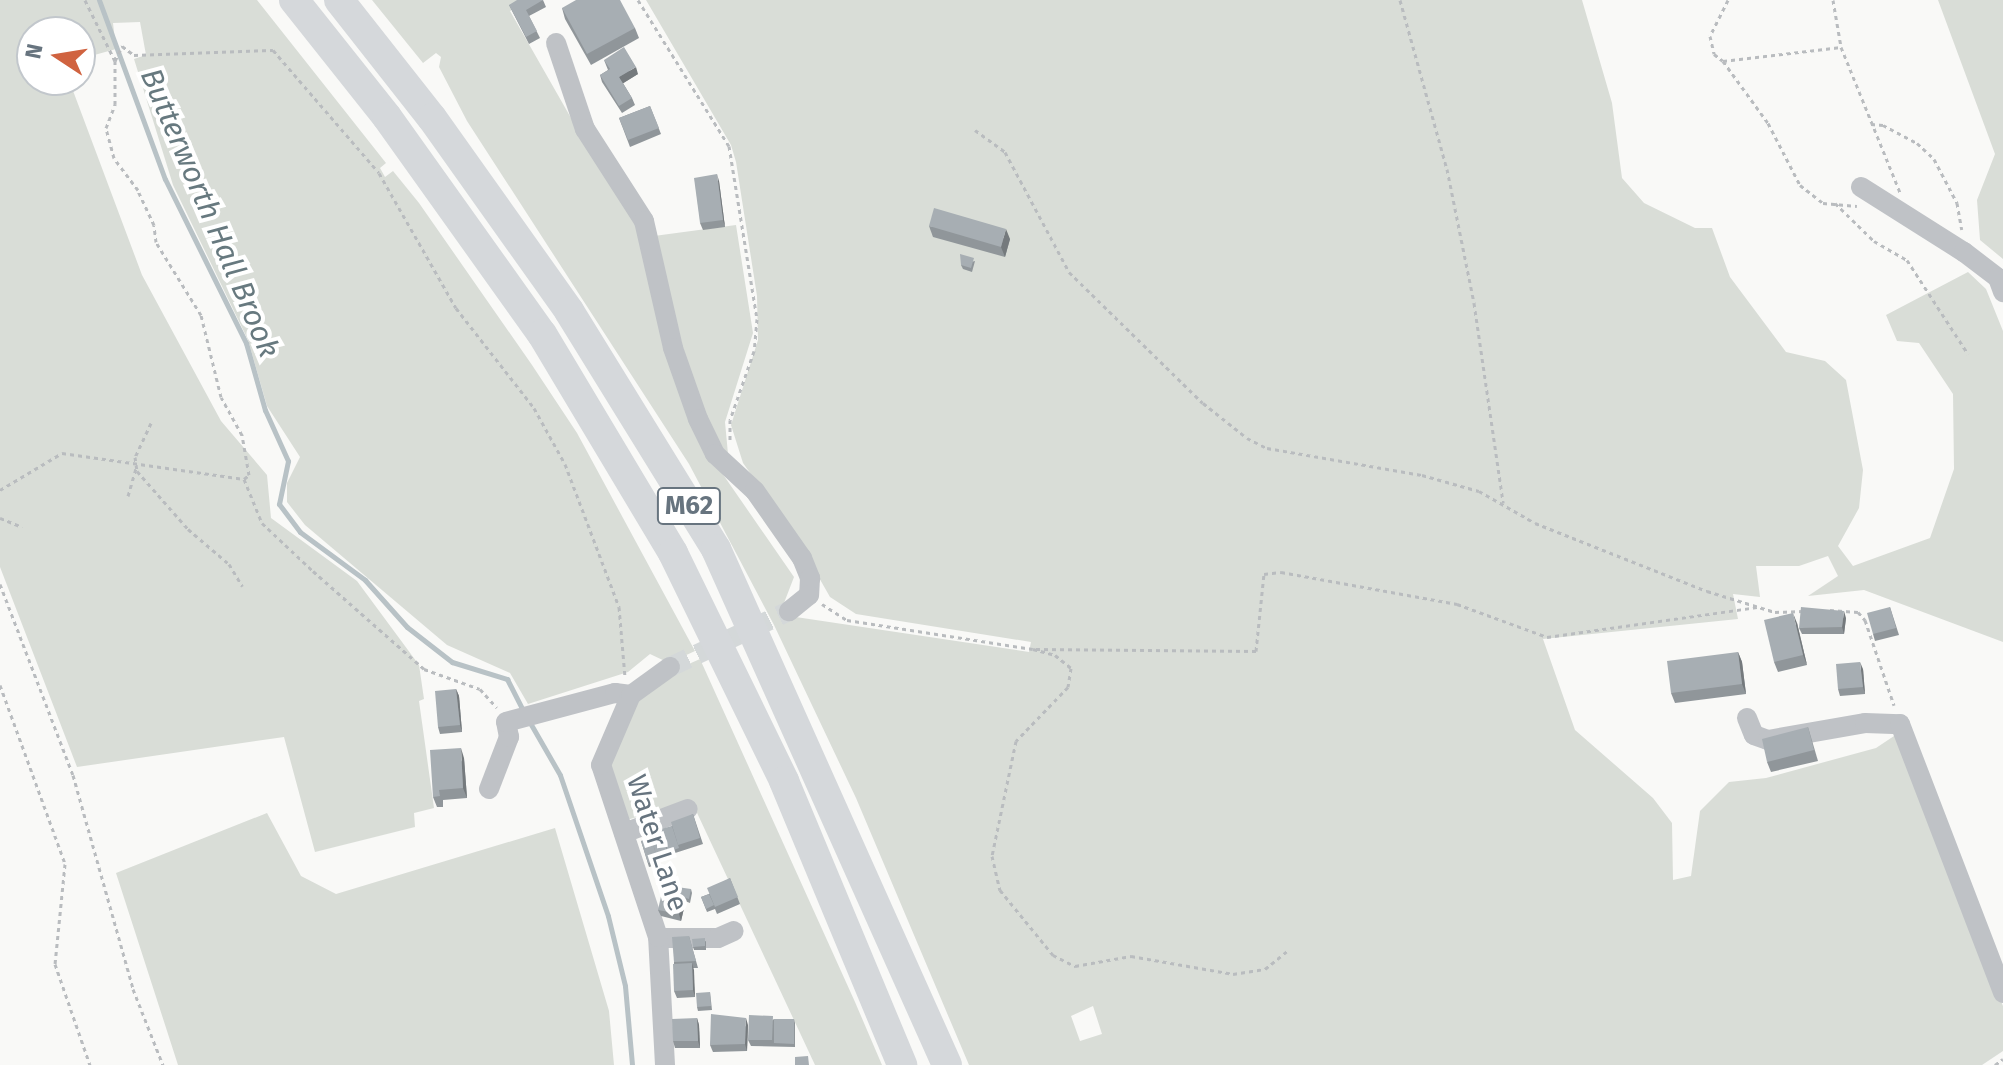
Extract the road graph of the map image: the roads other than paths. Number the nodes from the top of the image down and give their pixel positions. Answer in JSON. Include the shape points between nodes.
{"nodes":[{"id":1,"x":294,"y":0,"type":"edge"},
{"id":2,"x":339,"y":0,"type":"edge"},
{"id":3,"x":556,"y":43,"type":"dead end"},
{"id":4,"x":1861,"y":187,"type":"dead end"},
{"id":5,"x":2003,"y":292,"type":"edge"},
{"id":6,"x":789,"y":611,"type":"tunnel mouth"},
{"id":7,"x":670,"y":667,"type":"tunnel mouth"},
{"id":8,"x":628,"y":694,"type":"junction"},
{"id":9,"x":1747,"y":718,"type":"dead end"},
{"id":10,"x":489,"y":789,"type":"dead end"},
{"id":11,"x":688,"y":809,"type":"dead end"},
{"id":12,"x":624,"y":833,"type":"junction"},
{"id":13,"x":734,"y":931,"type":"dead end"},
{"id":14,"x":658,"y":937,"type":"junction"},
{"id":15,"x":2003,"y":993,"type":"edge"},
{"id":16,"x":665,"y":1065,"type":"edge"},
{"id":17,"x":902,"y":1065,"type":"edge"},
{"id":18,"x":947,"y":1065,"type":"edge"}],
"edges":[{"from":1,"to":17,"type":"highway","number":"M62","via":[[387,117],[542,334],[673,553],[784,781]]},
{"from":2,"to":18,"type":"highway","number":"M62","via":[[432,118],[569,311],[716,549]]},
{"from":3,"to":6,"type":"street","via":[[585,129],[644,221],[673,348],[698,419],[715,454],[755,491],[802,558],[810,578],[809,595]]},
{"from":4,"to":5,"type":"street","via":[[1961,250],[1998,278]]},
{"from":7,"to":8,"type":"street"},
{"from":8,"to":10,"type":"street","via":[[506,722],[509,737]]},
{"from":8,"to":12,"type":"street","name":"Water Lane","via":[[601,765]]},
{"from":9,"to":15,"type":"street","via":[[1754,735],[1768,740],[1865,723],[1900,724]]},
{"from":11,"to":12,"type":"street"},
{"from":12,"to":14,"type":"street","name":"Water Lane"},
{"from":13,"to":14,"type":"street","via":[[718,938]]},
{"from":14,"to":16,"type":"street","name":"Water Lane"}]}
